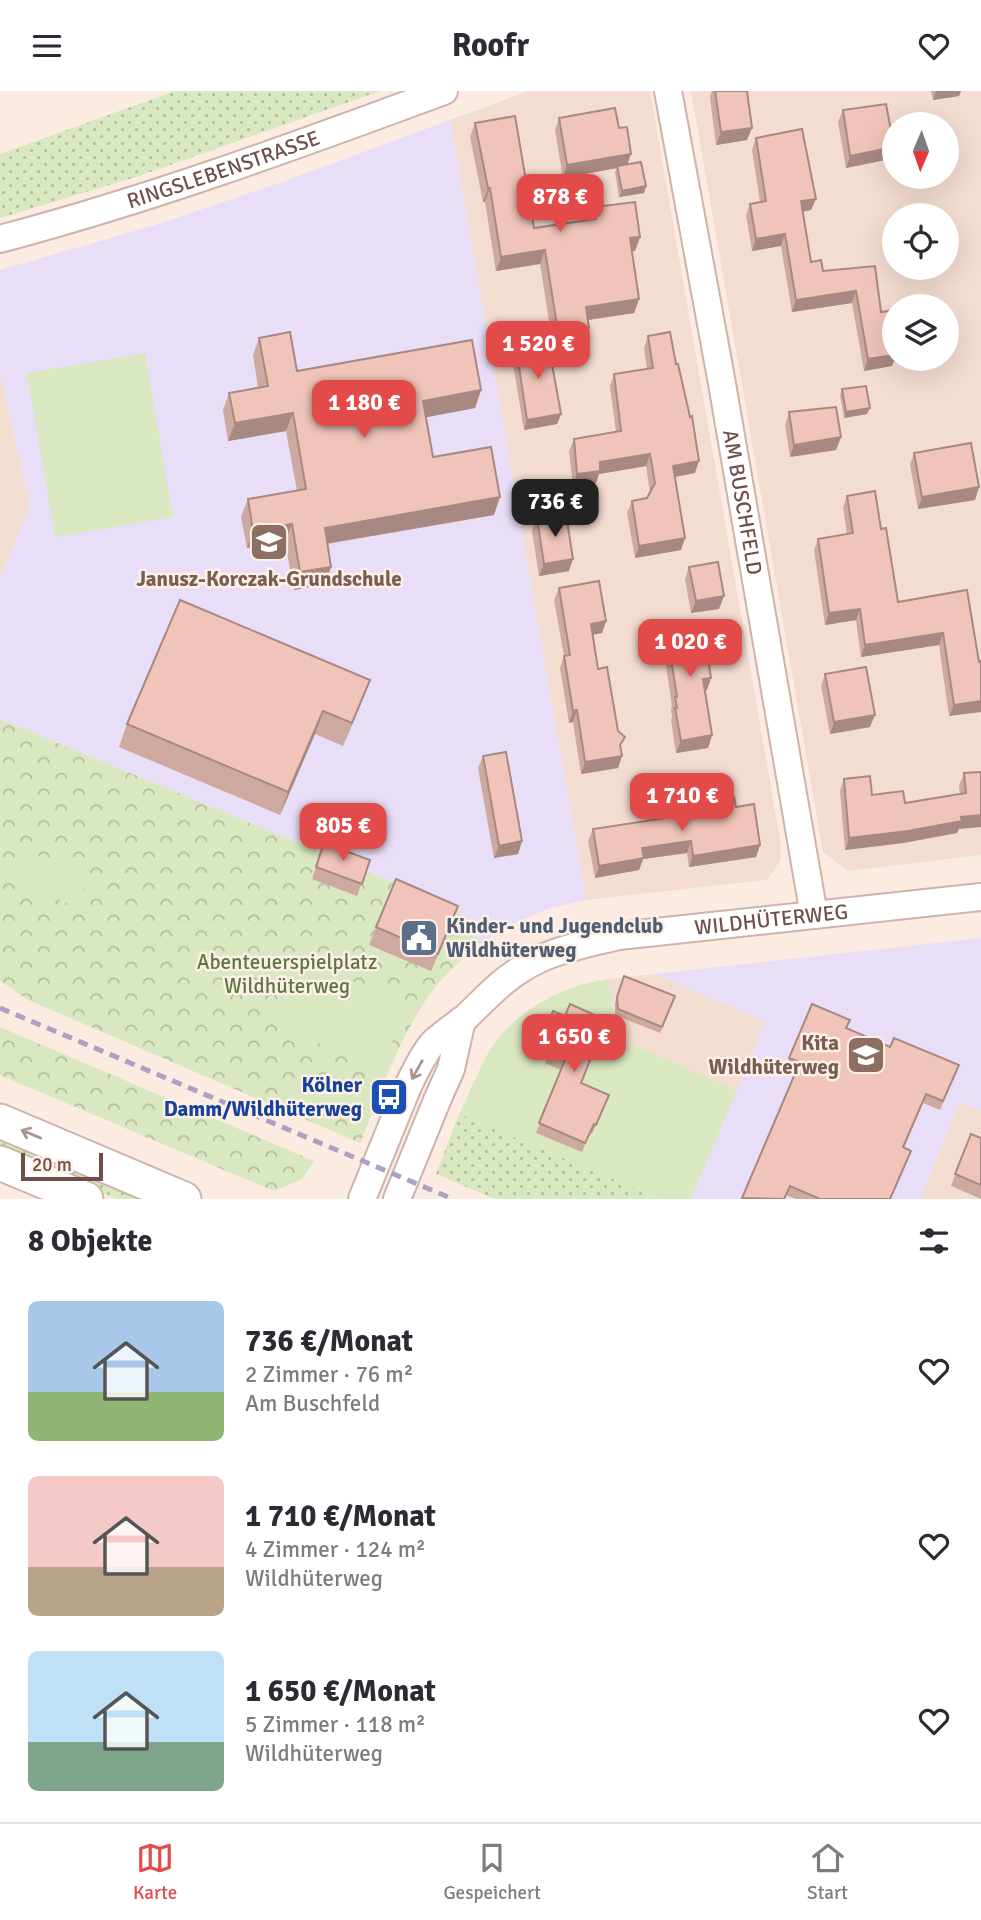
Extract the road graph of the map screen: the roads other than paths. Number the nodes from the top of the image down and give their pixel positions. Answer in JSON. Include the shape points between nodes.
{"nodes":[{"id":1,"x":444,"y":91,"type":"edge"},
{"id":2,"x":668,"y":91,"type":"edge"},
{"id":3,"x":0,"y":239,"type":"edge"},
{"id":4,"x":981,"y":897,"type":"edge"},
{"id":5,"x":814,"y":915,"type":"junction"},
{"id":6,"x":462,"y":1020,"type":"junction"},
{"id":7,"x":0,"y":1121,"type":"edge"},
{"id":8,"x":0,"y":1163,"type":"edge"},
{"id":9,"x":86,"y":1199,"type":"edge"},
{"id":10,"x":184,"y":1199,"type":"edge"},
{"id":11,"x":362,"y":1199,"type":"edge"},
{"id":12,"x":397,"y":1199,"type":"edge"}],
"edges":[{"from":1,"to":3,"type":"street","name":"RINGSLEBENSTRASSE","via":[[259,159]]},
{"from":2,"to":5,"type":"street","name":"AM BUSCHFELD"},
{"from":4,"to":5,"type":"street","name":"WILDHÜTERWEG"},
{"from":5,"to":6,"type":"street","name":"WILDHÜTERWEG","via":[[619,936],[561,950],[523,968]]},
{"from":6,"to":11,"type":"street","name":"WILDHÜTERWEG","one_way":true,"via":[[433,1044],[416,1069]]},
{"from":6,"to":12,"type":"street","via":[[452,1069]]},
{"from":10,"to":7,"type":"street","one_way":true},
{"from":8,"to":9,"type":"street"}]}
